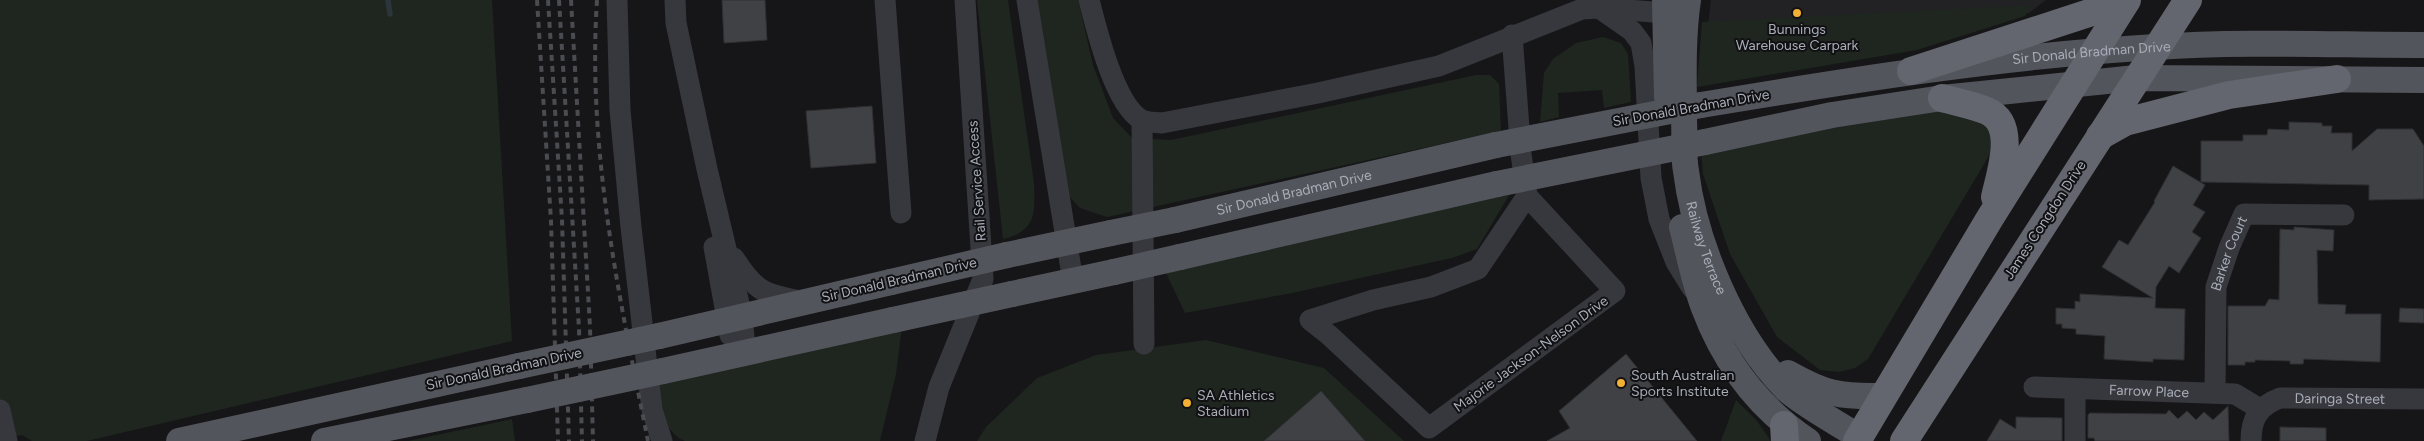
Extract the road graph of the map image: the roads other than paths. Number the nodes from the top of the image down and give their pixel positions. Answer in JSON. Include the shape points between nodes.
{"nodes":[{"id":1,"x":617,"y":0,"type":"edge"},
{"id":2,"x":675,"y":0,"type":"edge"},
{"id":3,"x":885,"y":0,"type":"edge"},
{"id":4,"x":966,"y":0,"type":"edge"},
{"id":5,"x":1027,"y":0,"type":"edge"},
{"id":6,"x":1088,"y":0,"type":"edge"},
{"id":7,"x":1631,"y":0,"type":"edge"},
{"id":8,"x":2188,"y":0,"type":"edge"},
{"id":9,"x":2127,"y":1,"type":"edge"},
{"id":10,"x":1676,"y":7,"type":"edge"},
{"id":11,"x":1599,"y":8,"type":"junction"},
{"id":12,"x":1512,"y":35,"type":"junction"},
{"id":13,"x":2424,"y":45,"type":"edge"},
{"id":14,"x":2156,"y":46,"type":"junction"},
{"id":15,"x":2096,"y":51,"type":"junction"},
{"id":16,"x":1911,"y":71,"type":"junction"},
{"id":17,"x":2136,"y":78,"type":"junction"},
{"id":18,"x":2337,"y":79,"type":"junction"},
{"id":19,"x":2424,"y":80,"type":"edge"},
{"id":20,"x":2075,"y":84,"type":"junction"},
{"id":21,"x":1942,"y":98,"type":"junction"},
{"id":22,"x":1142,"y":121,"type":"junction"},
{"id":23,"x":2098,"y":137,"type":"junction"},
{"id":24,"x":701,"y":143,"type":"junction"},
{"id":25,"x":1527,"y":196,"type":"junction"},
{"id":26,"x":901,"y":212,"type":"dead end"},
{"id":27,"x":2344,"y":215,"type":"dead end"},
{"id":28,"x":1990,"y":218,"type":"junction"},
{"id":29,"x":723,"y":235,"type":"junction"},
{"id":30,"x":1066,"y":242,"type":"junction"},
{"id":31,"x":1072,"y":281,"type":"junction"},
{"id":32,"x":804,"y":302,"type":"junction"},
{"id":33,"x":1704,"y":308,"type":"junction"},
{"id":34,"x":734,"y":318,"type":"junction"},
{"id":35,"x":1144,"y":344,"type":"dead end"},
{"id":36,"x":741,"y":354,"type":"junction"},
{"id":37,"x":1758,"y":357,"type":"junction"},
{"id":38,"x":2034,"y":386,"type":"dead end"},
{"id":39,"x":2074,"y":389,"type":"junction"},
{"id":40,"x":2215,"y":393,"type":"junction"},
{"id":41,"x":1882,"y":396,"type":"junction"},
{"id":42,"x":2424,"y":399,"type":"edge"},
{"id":43,"x":2260,"y":409,"type":"junction"},
{"id":44,"x":0,"y":410,"type":"edge"},
{"id":45,"x":1785,"y":433,"type":"edge"},
{"id":46,"x":1860,"y":440,"type":"edge"},
{"id":47,"x":8,"y":441,"type":"edge"},
{"id":48,"x":180,"y":441,"type":"edge"},
{"id":49,"x":324,"y":441,"type":"edge"},
{"id":50,"x":662,"y":441,"type":"edge"},
{"id":51,"x":925,"y":441,"type":"edge"},
{"id":52,"x":1808,"y":441,"type":"edge"},
{"id":53,"x":1904,"y":441,"type":"edge"},
{"id":54,"x":2075,"y":441,"type":"edge"},
{"id":55,"x":2251,"y":441,"type":"edge"}],
"edges":[{"from":1,"to":50,"type":"street","via":[[620,110],[630,218],[652,410]]},
{"from":2,"to":24,"type":"street","via":[[676,23]]},
{"from":3,"to":26,"type":"street"},
{"from":4,"to":51,"type":"street","name":"Rail Service Access","via":[[983,278],[939,387]]},
{"from":5,"to":30,"type":"street"},
{"from":6,"to":22,"type":"street","via":[[1120,96],[1128,110]]},
{"from":7,"to":11,"type":"street"},
{"from":8,"to":14,"type":"highway","name":"James Congdon Drive"},
{"from":9,"to":15,"type":"highway"},
{"from":9,"to":16,"type":"highway"},
{"from":10,"to":11,"type":"street"},
{"from":10,"to":33,"type":"main road","name":"Railway Terrace","via":[[1665,69],[1672,171],[1681,224]]},
{"from":10,"to":37,"type":"main road","name":"Railway Terrace","via":[[1683,70],[1686,171],[1699,228],[1718,282],[1740,329]]},
{"from":11,"to":12,"type":"street","via":[[1582,9]]},
{"from":11,"to":33,"type":"street","via":[[1632,31],[1640,44],[1645,66],[1651,178],[1659,220],[1676,262]]},
{"from":12,"to":22,"type":"street","via":[[1439,66],[1162,123]]},
{"from":12,"to":25,"type":"street"},
{"from":13,"to":14,"type":"main road","name":"Sir Donald Bradman Drive"},
{"from":14,"to":15,"type":"main road","name":"Sir Donald Bradman Drive"},
{"from":14,"to":17,"type":"highway","name":"James Congdon Drive"},
{"from":15,"to":16,"type":"main road","name":"Sir Donald Bradman Drive"},
{"from":15,"to":20,"type":"highway"},
{"from":16,"to":30,"type":"main road","name":"Sir Donald Bradman Drive","bridge":true,"via":[[1701,105],[1496,145],[1175,220]]},
{"from":17,"to":18,"type":"main road","name":"Sir Donald Bradman Drive"},
{"from":17,"to":20,"type":"main road","name":"Sir Donald Bradman Drive"},
{"from":17,"to":23,"type":"highway","name":"James Congdon Drive"},
{"from":18,"to":19,"type":"main road","name":"Sir Donald Bradman Drive"},
{"from":18,"to":23,"type":"highway","via":[[2229,95],[2125,122]]},
{"from":20,"to":21,"type":"main road","name":"Sir Donald Bradman Drive"},
{"from":20,"to":28,"type":"highway"},
{"from":21,"to":28,"type":"highway","via":[[1989,112],[2001,125],[2006,146]]},
{"from":21,"to":31,"type":"main road","name":"Sir Donald Bradman Drive","bridge":true,"via":[[1832,115],[1497,184]]},
{"from":22,"to":35,"type":"street"},
{"from":23,"to":53,"type":"highway","name":"James Congdon Drive"},
{"from":24,"to":29,"type":"street"},
{"from":24,"to":34,"type":"street","via":[[715,260]]},
{"from":25,"to":25,"type":"street","name":"Majorie Jackson-Nelson Drive","via":[[1615,291],[1429,428],[1310,320],[1373,300],[1431,287],[1478,269]]},
{"from":27,"to":40,"type":"street","name":"Barker Court","via":[[2244,214],[2216,287]]},
{"from":28,"to":41,"type":"highway"},
{"from":29,"to":32,"type":"street","via":[[747,278],[773,296]]},
{"from":29,"to":34,"type":"street"},
{"from":30,"to":31,"type":"street"},
{"from":30,"to":32,"type":"main road","name":"Sir Donald Bradman Drive","bridge":true},
{"from":31,"to":36,"type":"main road","name":"Sir Donald Bradman Drive","bridge":true},
{"from":32,"to":34,"type":"main road","name":"Sir Donald Bradman Drive"},
{"from":33,"to":45,"type":"main road","name":"Railway Terrace","via":[[1731,366]]},
{"from":34,"to":36,"type":"street","via":[[744,337]]},
{"from":34,"to":48,"type":"main road","name":"Sir Donald Bradman Drive","bridge":true},
{"from":36,"to":49,"type":"main road","name":"Sir Donald Bradman Drive","bridge":true},
{"from":37,"to":41,"type":"main road","via":[[1814,388],[1846,396]]},
{"from":37,"to":46,"type":"main road","name":"Railway Terrace","via":[[1788,390]]},
{"from":38,"to":39,"type":"street","name":"Farrow Place"},
{"from":39,"to":40,"type":"street","name":"Farrow Place"},
{"from":39,"to":54,"type":"street"},
{"from":40,"to":43,"type":"street","name":"Farrow Place","via":[[2235,394]]},
{"from":41,"to":46,"type":"highway"},
{"from":42,"to":43,"type":"street","name":"Daringa Street","via":[[2280,398]]},
{"from":43,"to":55,"type":"street","via":[[2254,420]]},
{"from":44,"to":47,"type":"street"},
{"from":45,"to":52,"type":"main road","name":"Railway Terrace"}]}
